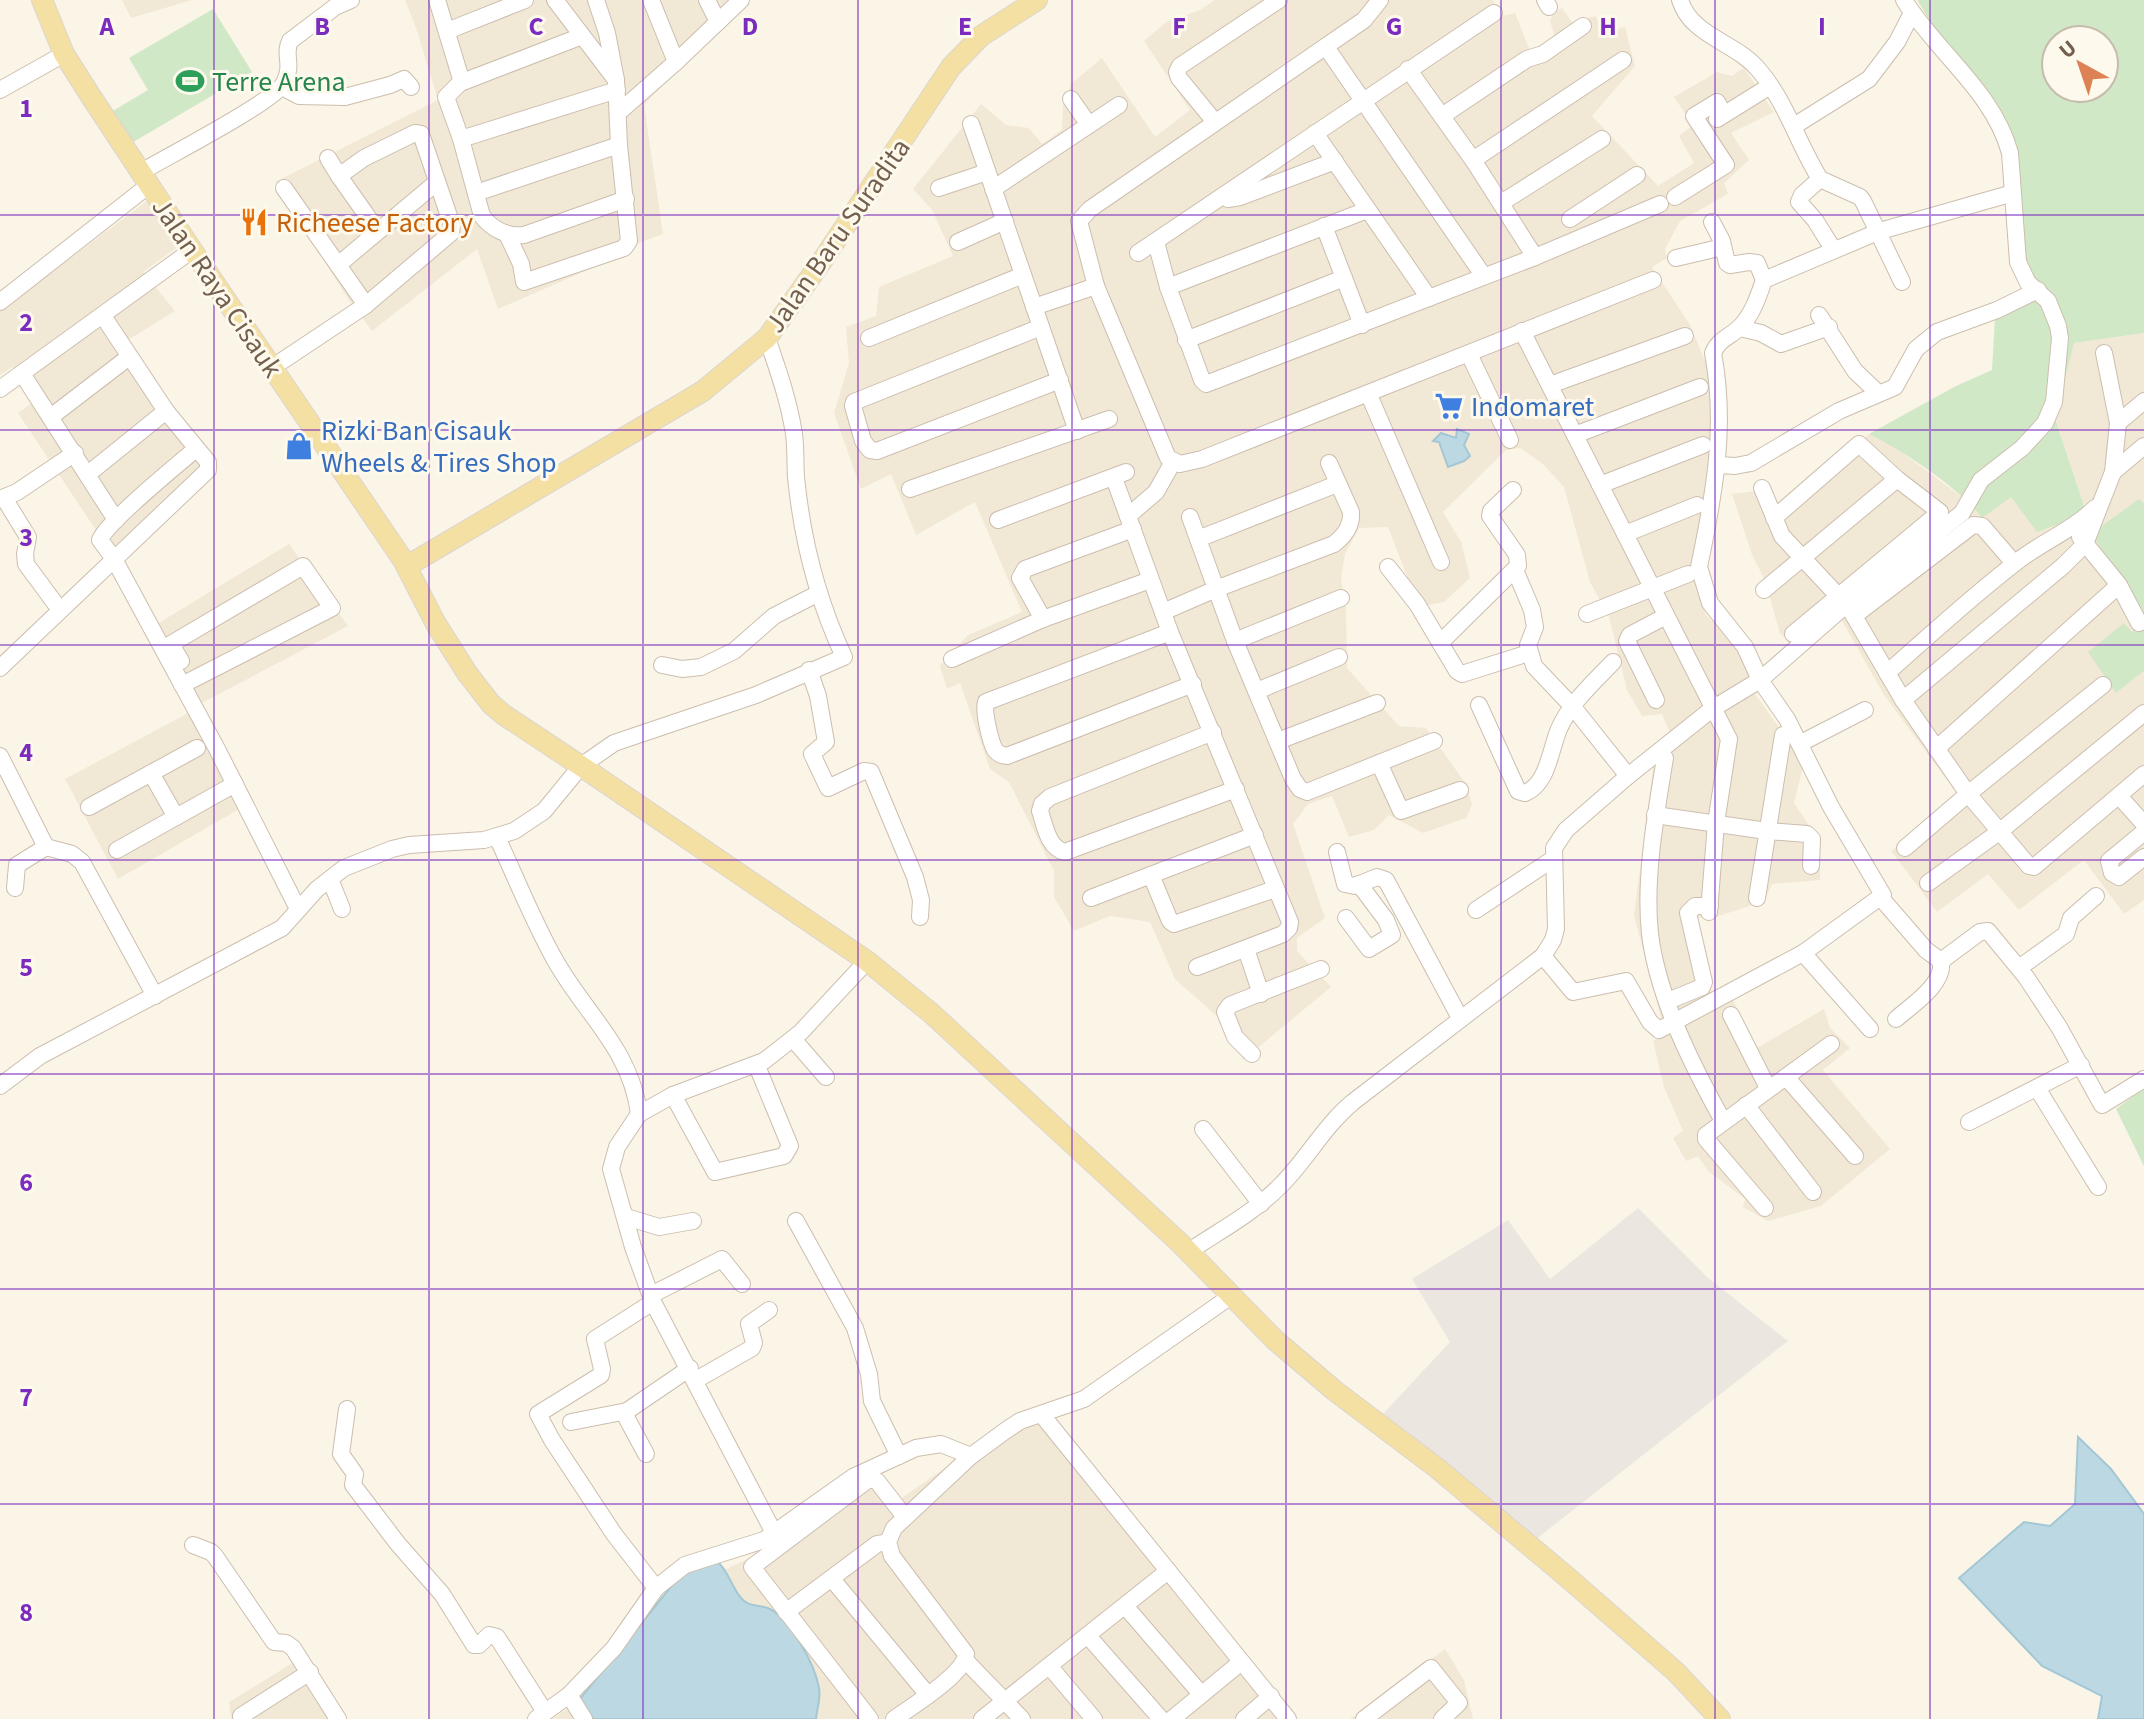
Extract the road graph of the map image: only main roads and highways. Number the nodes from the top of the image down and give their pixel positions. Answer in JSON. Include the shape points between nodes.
{"nodes":[{"id":1,"x":42,"y":0,"type":"edge"},
{"id":2,"x":1037,"y":0,"type":"edge"},
{"id":3,"x":407,"y":566,"type":"junction"},
{"id":4,"x":1720,"y":1719,"type":"edge"}],
"edges":[{"from":1,"to":3,"type":"main road","name":"Jalan Raya Cisauk","via":[[64,54]]},
{"from":2,"to":3,"type":"main road","name":"Jalan Baru Suradita","via":[[981,36],[951,67],[767,338],[703,391]]},
{"from":3,"to":4,"type":"main road","name":"Jalan Raya Cisauk","via":[[436,624],[491,704],[867,961],[966,1043],[1275,1340],[1567,1577],[1676,1672]]}]}
